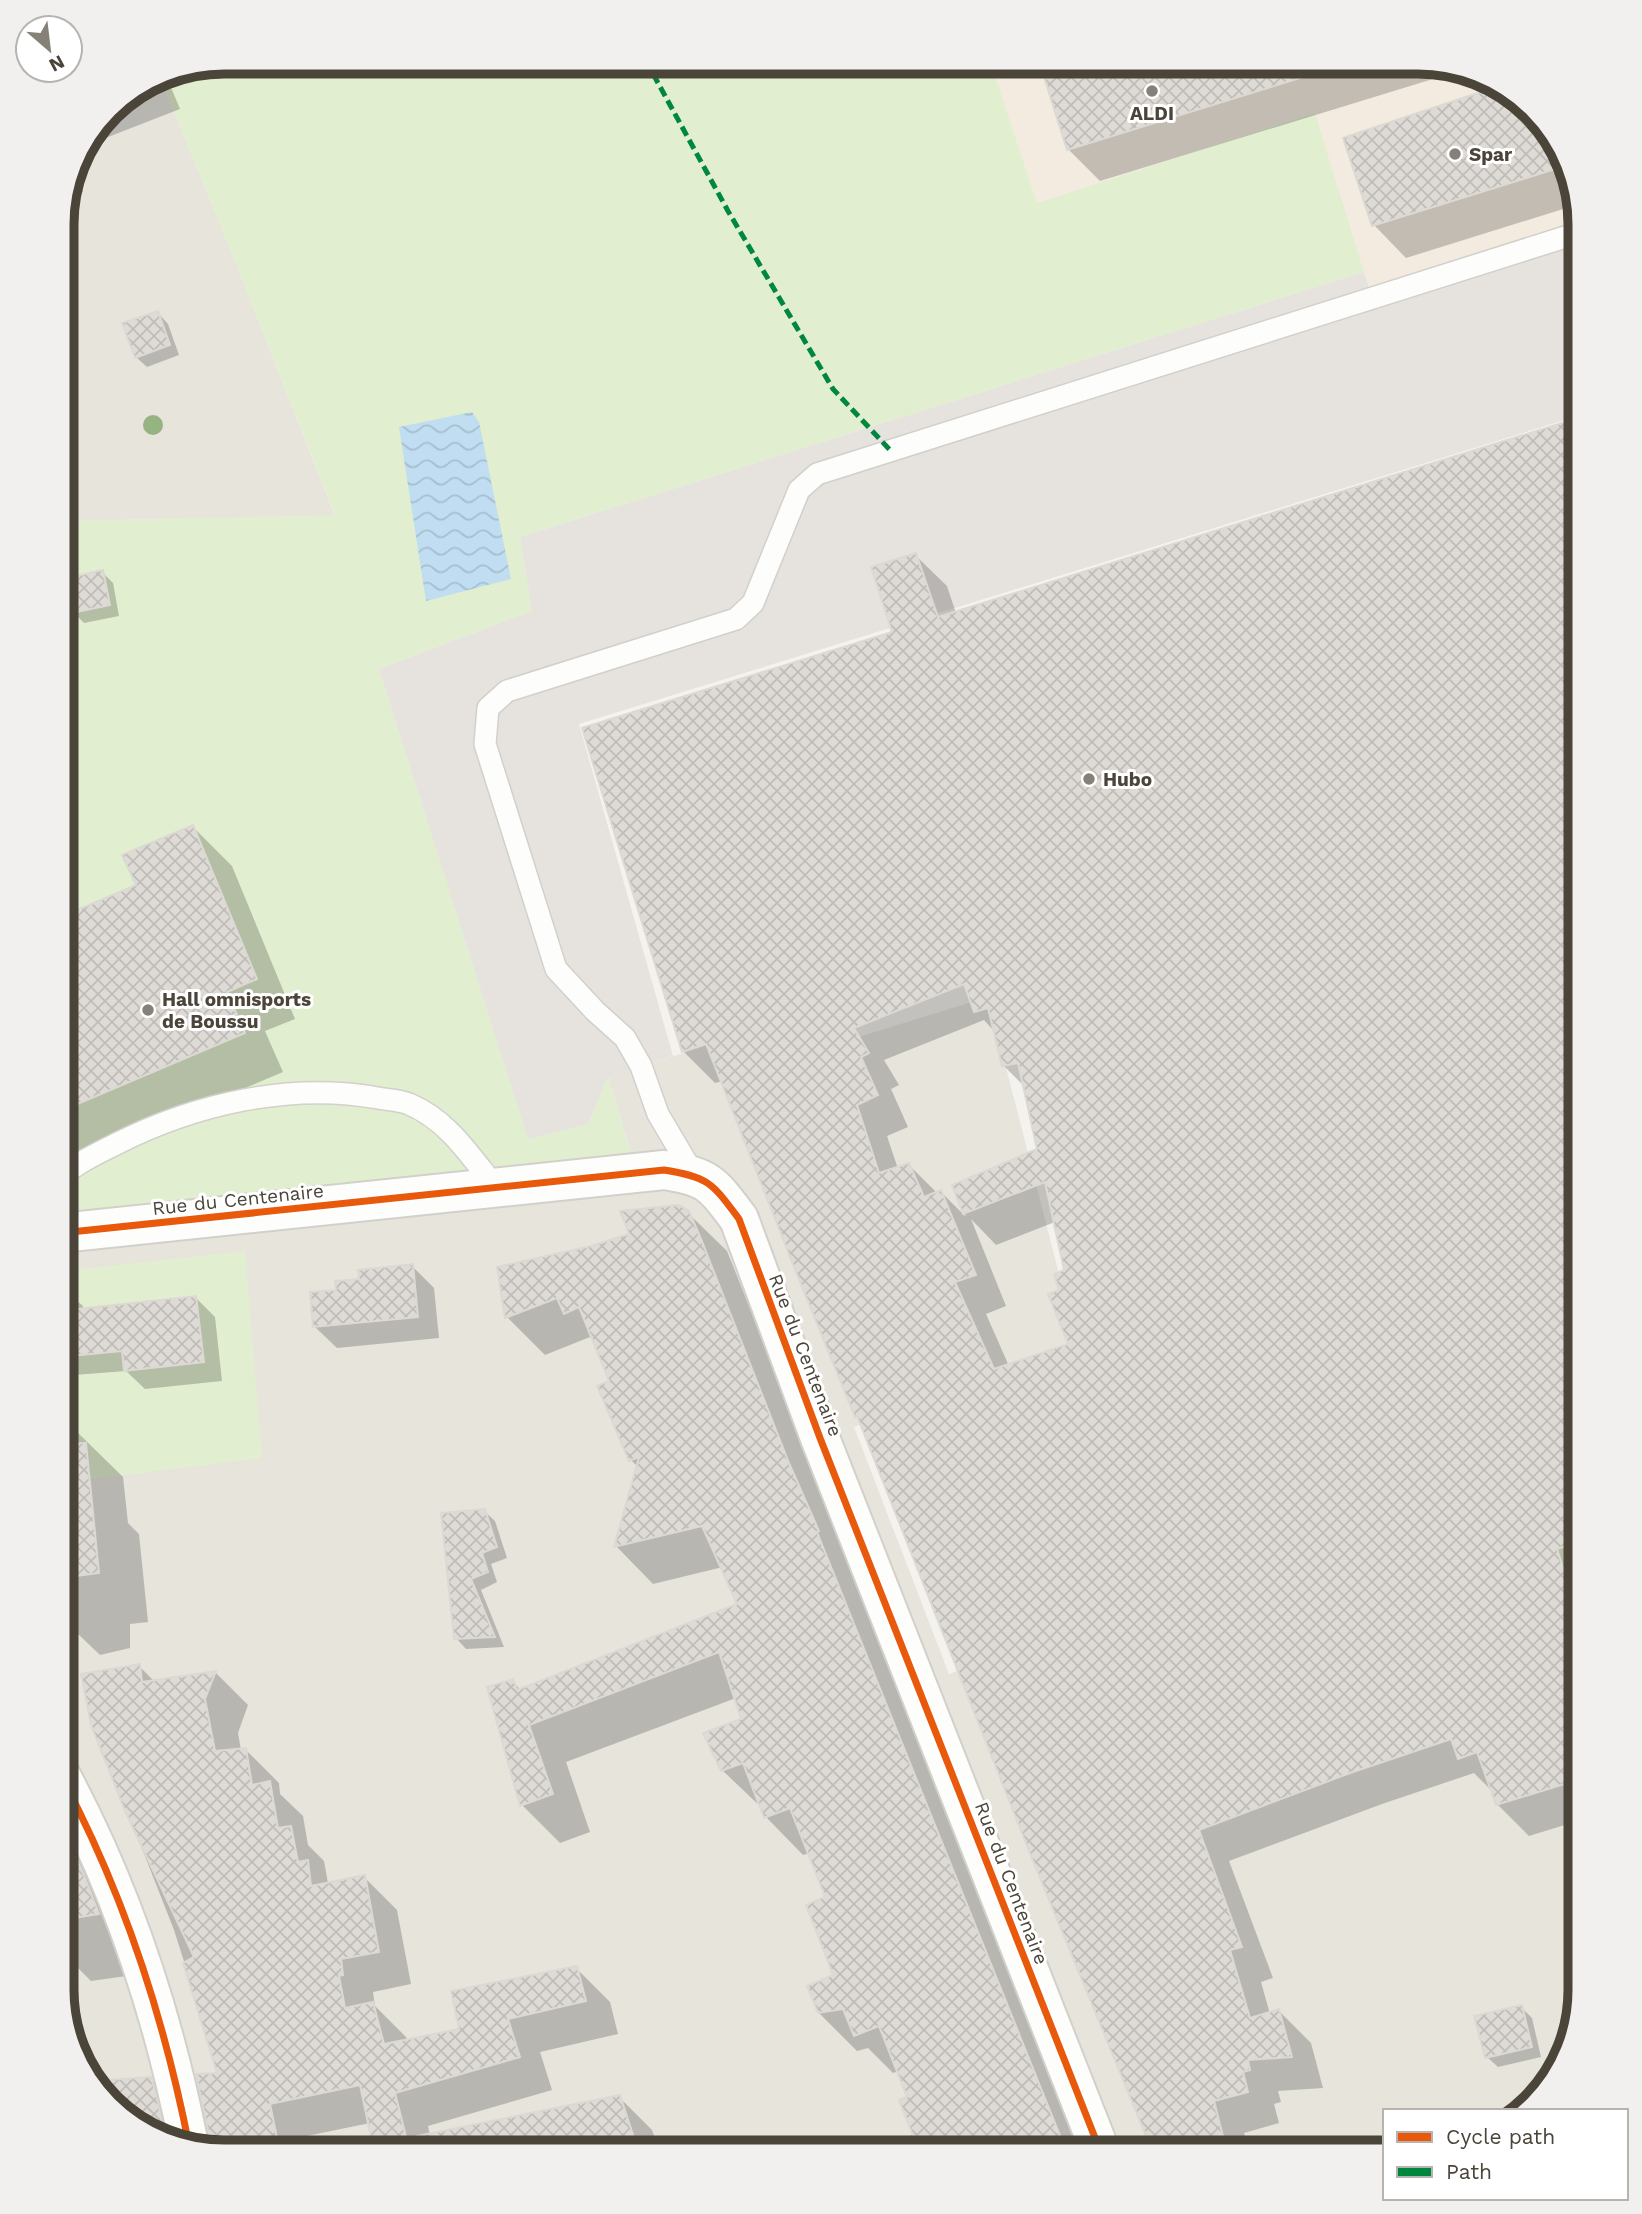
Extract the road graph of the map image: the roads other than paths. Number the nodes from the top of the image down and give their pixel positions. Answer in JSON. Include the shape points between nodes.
{"nodes":[{"id":1,"x":1568,"y":236,"type":"edge"},
{"id":2,"x":74,"y":1166,"type":"edge"},
{"id":3,"x":694,"y":1175,"type":"junction"},
{"id":4,"x":496,"y":1188,"type":"junction"},
{"id":5,"x":74,"y":1232,"type":"edge"},
{"id":6,"x":74,"y":1799,"type":"edge"},
{"id":7,"x":187,"y":2136,"type":"edge"},
{"id":8,"x":1096,"y":2141,"type":"edge"}],
"edges":[{"from":1,"to":3,"type":"lane","via":[[817,474],[799,490],[752,603],[736,619],[507,691],[488,708],[485,744],[556,969],[625,1038],[657,1114]]},
{"from":2,"to":4,"type":"lane","via":[[147,1128],[221,1105],[288,1093],[351,1093],[409,1104],[450,1130]]},
{"from":3,"to":4,"type":"street","name":"Rue du Centenaire","via":[[664,1170]]},
{"from":3,"to":8,"type":"street","name":"Rue du Centenaire","via":[[717,1189],[739,1219],[820,1438]]},
{"from":4,"to":5,"type":"street","name":"Rue du Centenaire"},
{"from":6,"to":7,"type":"street","via":[[142,1968]]}]}
